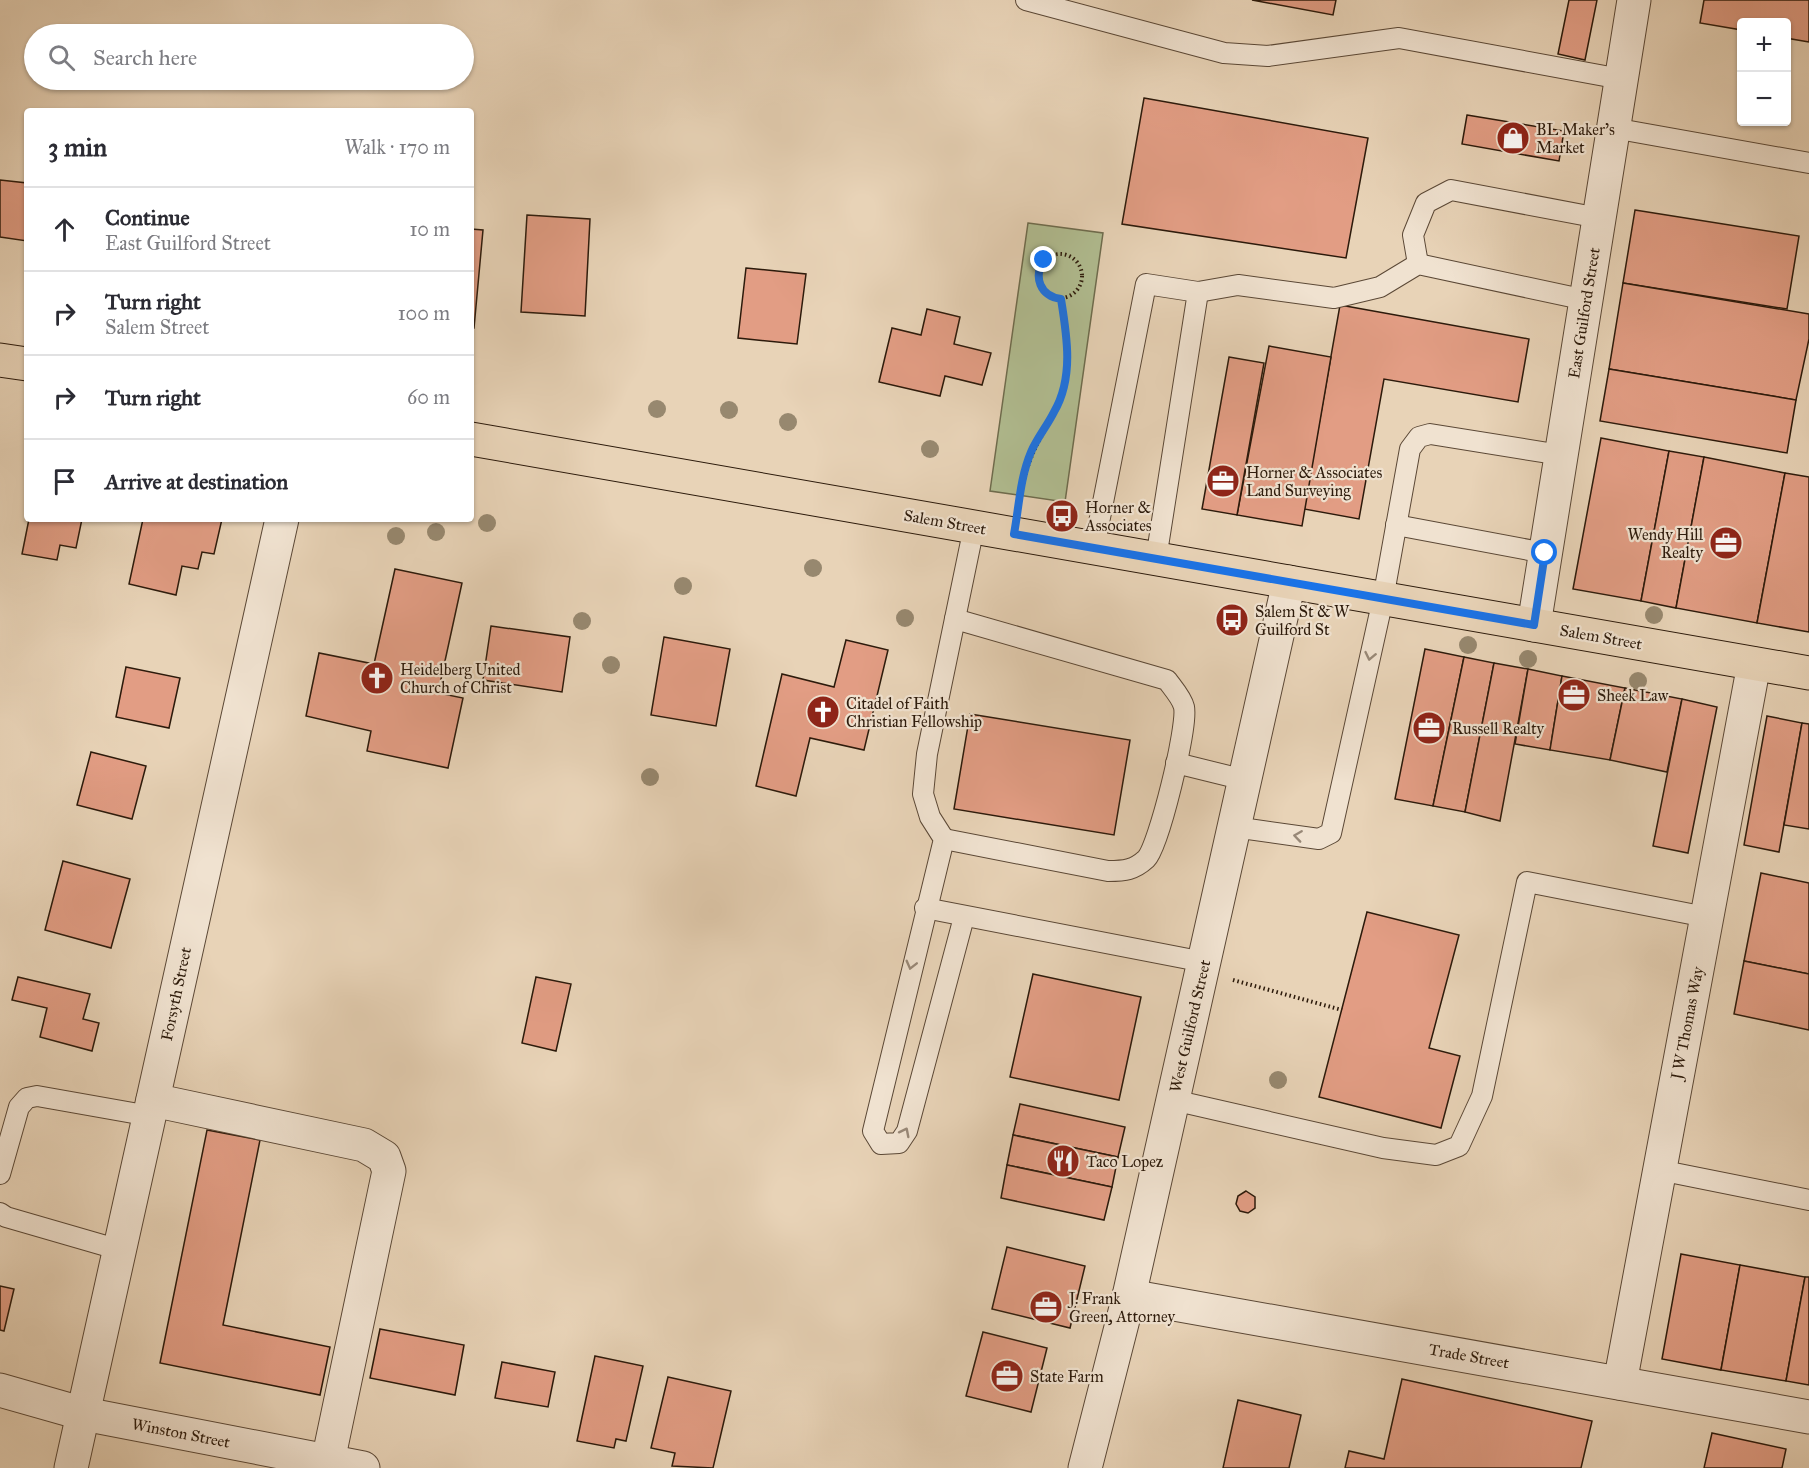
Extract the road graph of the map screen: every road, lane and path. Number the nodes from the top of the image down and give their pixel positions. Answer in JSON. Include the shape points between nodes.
{"nodes":[{"id":1,"x":1026,"y":0,"type":"edge"},
{"id":2,"x":1634,"y":0,"type":"edge"},
{"id":3,"x":1621,"y":79,"type":"junction"},
{"id":4,"x":1614,"y":128,"type":"junction"},
{"id":5,"x":1809,"y":163,"type":"edge"},
{"id":6,"x":1599,"y":218,"type":"junction"},
{"id":7,"x":1418,"y":264,"type":"junction"},
{"id":8,"x":1198,"y":292,"type":"junction"},
{"id":9,"x":1061,"y":299,"type":"junction"},
{"id":10,"x":1586,"y":300,"type":"junction"},
{"id":11,"x":0,"y":360,"type":"edge"},
{"id":12,"x":24,"y":364,"type":"edge"},
{"id":13,"x":474,"y":440,"type":"edge"},
{"id":14,"x":1561,"y":455,"type":"junction"},
{"id":15,"x":281,"y":522,"type":"edge"},
{"id":16,"x":1396,"y":525,"type":"junction"},
{"id":17,"x":974,"y":527,"type":"junction"},
{"id":18,"x":1014,"y":534,"type":"junction"},
{"id":19,"x":1094,"y":548,"type":"junction"},
{"id":20,"x":1545,"y":553,"type":"junction"},
{"id":21,"x":1156,"y":559,"type":"junction"},
{"id":22,"x":1289,"y":582,"type":"junction"},
{"id":23,"x":1383,"y":598,"type":"junction"},
{"id":24,"x":955,"y":619,"type":"junction"},
{"id":25,"x":1534,"y":625,"type":"junction"},
{"id":26,"x":1754,"y":664,"type":"junction"},
{"id":27,"x":1809,"y":673,"type":"edge"},
{"id":28,"x":1176,"y":764,"type":"junction"},
{"id":29,"x":1245,"y":780,"type":"junction"},
{"id":30,"x":1234,"y":827,"type":"junction"},
{"id":31,"x":944,"y":839,"type":"junction"},
{"id":32,"x":925,"y":908,"type":"junction"},
{"id":33,"x":964,"y":917,"type":"junction"},
{"id":34,"x":1706,"y":918,"type":"junction"},
{"id":35,"x":1203,"y":967,"type":"junction"},
{"id":36,"x":1342,"y":1010,"type":"dead end"},
{"id":37,"x":1173,"y":1100,"type":"junction"},
{"id":38,"x":151,"y":1108,"type":"junction"},
{"id":39,"x":1659,"y":1170,"type":"junction"},
{"id":40,"x":0,"y":1174,"type":"edge"},
{"id":41,"x":1809,"y":1200,"type":"edge"},
{"id":42,"x":0,"y":1213,"type":"edge"},
{"id":43,"x":120,"y":1250,"type":"junction"},
{"id":44,"x":1129,"y":1296,"type":"junction"},
{"id":45,"x":1620,"y":1383,"type":"junction"},
{"id":46,"x":0,"y":1390,"type":"edge"},
{"id":47,"x":84,"y":1414,"type":"junction"},
{"id":48,"x":1809,"y":1417,"type":"edge"},
{"id":49,"x":328,"y":1461,"type":"junction"},
{"id":50,"x":71,"y":1468,"type":"edge"},
{"id":51,"x":363,"y":1468,"type":"edge"},
{"id":52,"x":1085,"y":1468,"type":"edge"}],
"edges":[{"from":1,"to":3,"type":"lane","via":[[1224,53],[1268,56],[1399,38]]},
{"from":2,"to":3,"type":"street","name":"East Guilford Street"},
{"from":3,"to":4,"type":"street","name":"East Guilford Street"},
{"from":4,"to":5,"type":"lane"},
{"from":4,"to":6,"type":"street","name":"East Guilford Street"},
{"from":6,"to":7,"type":"lane","via":[[1451,190],[1426,204],[1413,235]]},
{"from":6,"to":10,"type":"street","name":"East Guilford Street"},
{"from":7,"to":8,"type":"lane","via":[[1380,287],[1334,298],[1238,285]]},
{"from":7,"to":10,"type":"lane"},
{"from":8,"to":19,"type":"lane","via":[[1146,284]]},
{"from":8,"to":21,"type":"lane"},
{"from":9,"to":9,"type":"path","via":[[1047,294],[1038,282],[1044,260],[1058,254],[1072,257],[1083,275],[1079,289]]},
{"from":9,"to":18,"type":"path","via":[[1068,355],[1065,379],[1056,411],[1031,452]]},
{"from":10,"to":14,"type":"street","name":"East Guilford Street"},
{"from":11,"to":12,"type":"main road"},
{"from":13,"to":17,"type":"main road","name":"Salem Street"},
{"from":14,"to":16,"type":"lane","via":[[1430,434],[1419,437],[1410,449]]},
{"from":14,"to":20,"type":"street","name":"East Guilford Street"},
{"from":15,"to":38,"type":"street","name":"Forsyth Street"},
{"from":16,"to":20,"type":"lane"},
{"from":16,"to":23,"type":"lane"},
{"from":17,"to":18,"type":"main road","name":"Salem Street"},
{"from":17,"to":24,"type":"lane"},
{"from":18,"to":19,"type":"main road","name":"Salem Street"},
{"from":19,"to":21,"type":"main road","name":"Salem Street"},
{"from":20,"to":25,"type":"street","name":"East Guilford Street"},
{"from":21,"to":22,"type":"main road","name":"Salem Street"},
{"from":22,"to":23,"type":"main road","name":"Salem Street"},
{"from":22,"to":29,"type":"street","name":"West Guilford Street"},
{"from":23,"to":25,"type":"main road","name":"Salem Street"},
{"from":23,"to":30,"type":"lane","one_way":true,"via":[[1331,833],[1319,839]]},
{"from":24,"to":28,"type":"lane","via":[[1167,680],[1184,706]]},
{"from":24,"to":31,"type":"lane","via":[[927,754],[923,794],[930,817]]},
{"from":25,"to":26,"type":"main road","name":"Salem Street"},
{"from":26,"to":27,"type":"main road","name":"Salem Street"},
{"from":26,"to":34,"type":"street","name":"J W Thomas Way"},
{"from":28,"to":29,"type":"lane"},
{"from":28,"to":31,"type":"lane","via":[[1159,832],[1148,857],[1129,871],[1108,871]]},
{"from":29,"to":30,"type":"street","name":"West Guilford Street"},
{"from":30,"to":35,"type":"street","name":"West Guilford Street"},
{"from":31,"to":32,"type":"lane"},
{"from":32,"to":33,"type":"lane"},
{"from":32,"to":33,"type":"lane","one_way":true,"via":[[873,1131],[881,1144],[899,1143],[907,1131]]},
{"from":33,"to":35,"type":"lane"},
{"from":34,"to":37,"type":"lane","via":[[1527,882],[1482,1096],[1459,1146],[1436,1155],[1372,1146]]},
{"from":34,"to":39,"type":"street","name":"J W Thomas Way"},
{"from":35,"to":36,"type":"path"},
{"from":35,"to":37,"type":"street","name":"West Guilford Street"},
{"from":37,"to":44,"type":"street","name":"West Guilford Street"},
{"from":38,"to":40,"type":"lane","via":[[27,1098],[19,1107]]},
{"from":38,"to":43,"type":"street","name":"Forsyth Street"},
{"from":38,"to":49,"type":"street","via":[[364,1145],[384,1157],[389,1171]]},
{"from":39,"to":41,"type":"lane"},
{"from":39,"to":45,"type":"street","name":"J W Thomas Way"},
{"from":42,"to":43,"type":"lane"},
{"from":43,"to":47,"type":"street","name":"Forsyth Street"},
{"from":44,"to":45,"type":"street","name":"Trade Street"},
{"from":44,"to":52,"type":"street","name":"West Guilford Street"},
{"from":45,"to":48,"type":"street","name":"Trade Street"},
{"from":46,"to":47,"type":"street","name":"Winston Street"},
{"from":47,"to":49,"type":"street","name":"Winston Street"},
{"from":47,"to":50,"type":"street","name":"Forsyth Street"},
{"from":49,"to":51,"type":"street","name":"Winston Street"}]}
